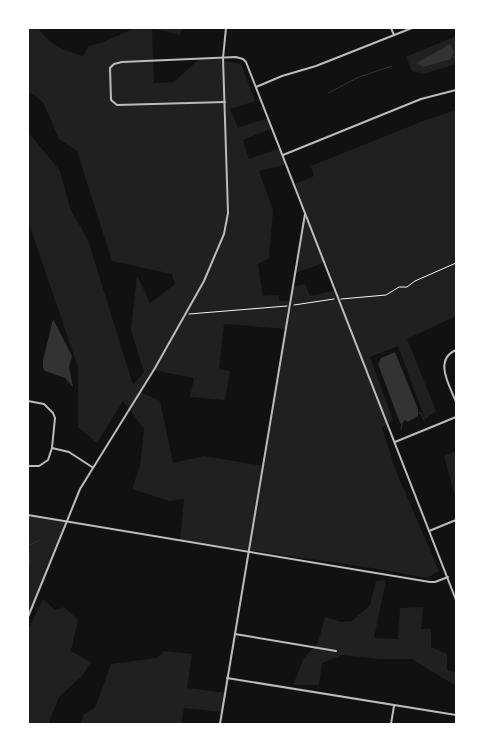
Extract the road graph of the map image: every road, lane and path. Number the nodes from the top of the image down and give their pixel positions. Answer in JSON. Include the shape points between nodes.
{"nodes":[{"id":1,"x":226,"y":28,"type":"edge"},
{"id":2,"x":391,"y":28,"type":"edge"},
{"id":3,"x":412,"y":28,"type":"edge"},
{"id":4,"x":394,"y":35,"type":"junction"},
{"id":5,"x":223,"y":58,"type":"junction"},
{"id":6,"x":256,"y":87,"type":"junction"},
{"id":7,"x":456,"y":90,"type":"edge"},
{"id":8,"x":225,"y":102,"type":"junction"},
{"id":9,"x":282,"y":155,"type":"junction"},
{"id":10,"x":305,"y":211,"type":"junction"},
{"id":11,"x":456,"y":263,"type":"edge"},
{"id":12,"x":339,"y":299,"type":"junction"},
{"id":13,"x":290,"y":306,"type":"junction"},
{"id":14,"x":186,"y":314,"type":"junction"},
{"id":15,"x":456,"y":350,"type":"edge"},
{"id":16,"x":28,"y":402,"type":"edge"},
{"id":17,"x":456,"y":402,"type":"edge"},
{"id":18,"x":456,"y":417,"type":"edge"},
{"id":19,"x":395,"y":442,"type":"junction"},
{"id":20,"x":52,"y":448,"type":"junction"},
{"id":21,"x":28,"y":466,"type":"edge"},
{"id":22,"x":92,"y":467,"type":"junction"},
{"id":23,"x":28,"y":515,"type":"edge"},
{"id":24,"x":456,"y":520,"type":"edge"},
{"id":25,"x":66,"y":522,"type":"junction"},
{"id":26,"x":430,"y":531,"type":"junction"},
{"id":27,"x":249,"y":552,"type":"junction"},
{"id":28,"x":448,"y":577,"type":"junction"},
{"id":29,"x":456,"y":600,"type":"edge"},
{"id":30,"x":28,"y":617,"type":"edge"},
{"id":31,"x":235,"y":634,"type":"junction"},
{"id":32,"x":336,"y":651,"type":"dead end"},
{"id":33,"x":228,"y":678,"type":"junction"},
{"id":34,"x":394,"y":706,"type":"junction"},
{"id":35,"x":456,"y":715,"type":"edge"},
{"id":36,"x":220,"y":724,"type":"edge"},
{"id":37,"x":391,"y":724,"type":"edge"}],
"edges":[{"from":1,"to":5,"type":"street"},
{"from":2,"to":4,"type":"street"},
{"from":3,"to":4,"type":"street"},
{"from":4,"to":6,"type":"street"},
{"from":5,"to":6,"type":"street","via":[[245,61]]},
{"from":5,"to":8,"type":"street"},
{"from":5,"to":8,"type":"street","via":[[122,62],[112,65],[110,75],[112,102],[117,105]]},
{"from":6,"to":9,"type":"street"},
{"from":7,"to":9,"type":"street","via":[[420,100]]},
{"from":8,"to":14,"type":"street","via":[[228,220],[212,266]]},
{"from":9,"to":10,"type":"street"},
{"from":10,"to":12,"type":"street"},
{"from":10,"to":13,"type":"street"},
{"from":11,"to":12,"type":"path","via":[[386,295]]},
{"from":12,"to":13,"type":"path"},
{"from":12,"to":19,"type":"street"},
{"from":13,"to":14,"type":"path"},
{"from":13,"to":27,"type":"street"},
{"from":14,"to":22,"type":"street"},
{"from":15,"to":17,"type":"street","via":[[448,355],[444,365]]},
{"from":16,"to":20,"type":"street","via":[[44,404],[54,413]]},
{"from":18,"to":19,"type":"street"},
{"from":19,"to":26,"type":"street"},
{"from":20,"to":21,"type":"street","via":[[48,460],[35,467]]},
{"from":20,"to":22,"type":"street","via":[[69,452]]},
{"from":22,"to":25,"type":"street"},
{"from":23,"to":25,"type":"street"},
{"from":24,"to":26,"type":"street"},
{"from":25,"to":27,"type":"street"},
{"from":25,"to":30,"type":"street"},
{"from":26,"to":28,"type":"street"},
{"from":27,"to":28,"type":"street","via":[[432,582]]},
{"from":27,"to":31,"type":"street"},
{"from":28,"to":29,"type":"street"},
{"from":31,"to":32,"type":"street"},
{"from":31,"to":33,"type":"street"},
{"from":33,"to":34,"type":"street"},
{"from":33,"to":36,"type":"street"},
{"from":34,"to":35,"type":"street"},
{"from":34,"to":37,"type":"street"}]}
